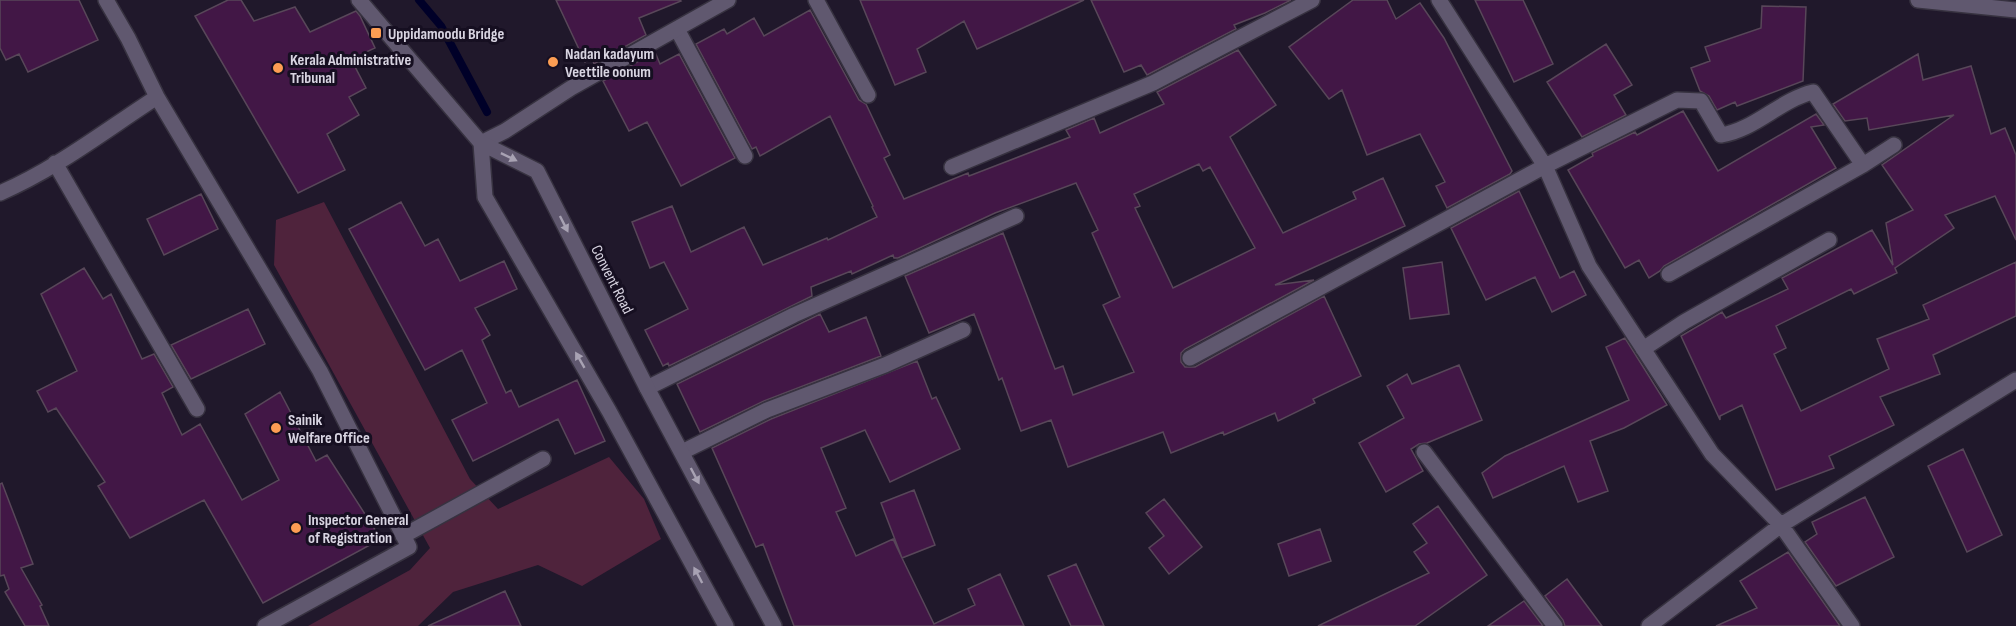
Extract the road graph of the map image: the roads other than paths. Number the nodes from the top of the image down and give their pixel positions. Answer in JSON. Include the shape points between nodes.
{"nodes":[{"id":1,"x":106,"y":0,"type":"edge"},
{"id":2,"x":358,"y":0,"type":"edge"},
{"id":3,"x":728,"y":0,"type":"edge"},
{"id":4,"x":816,"y":0,"type":"edge"},
{"id":5,"x":1312,"y":0,"type":"edge"},
{"id":6,"x":1439,"y":0,"type":"edge"},
{"id":7,"x":1918,"y":0,"type":"edge"},
{"id":8,"x":2016,"y":10,"type":"edge"},
{"id":9,"x":677,"y":29,"type":"junction"},
{"id":10,"x":868,"y":95,"type":"dead end"},
{"id":11,"x":157,"y":97,"type":"junction"},
{"id":12,"x":481,"y":143,"type":"junction"},
{"id":13,"x":1894,"y":145,"type":"dead end"},
{"id":14,"x":745,"y":156,"type":"dead end"},
{"id":15,"x":55,"y":163,"type":"junction"},
{"id":16,"x":1863,"y":165,"type":"junction"},
{"id":17,"x":1545,"y":166,"type":"junction"},
{"id":18,"x":952,"y":167,"type":"dead end"},
{"id":19,"x":0,"y":193,"type":"edge"},
{"id":20,"x":1016,"y":216,"type":"dead end"},
{"id":21,"x":1829,"y":240,"type":"dead end"},
{"id":22,"x":1669,"y":274,"type":"dead end"},
{"id":23,"x":963,"y":330,"type":"dead end"},
{"id":24,"x":1643,"y":349,"type":"junction"},
{"id":25,"x":1190,"y":358,"type":"dead end"},
{"id":26,"x":2016,"y":380,"type":"edge"},
{"id":27,"x":647,"y":388,"type":"junction"},
{"id":28,"x":197,"y":409,"type":"dead end"},
{"id":29,"x":682,"y":452,"type":"junction"},
{"id":30,"x":1424,"y":452,"type":"dead end"},
{"id":31,"x":543,"y":459,"type":"dead end"},
{"id":32,"x":1781,"y":525,"type":"junction"},
{"id":33,"x":403,"y":536,"type":"junction"},
{"id":34,"x":265,"y":626,"type":"edge"},
{"id":35,"x":726,"y":626,"type":"edge"},
{"id":36,"x":774,"y":626,"type":"edge"},
{"id":37,"x":1555,"y":626,"type":"edge"},
{"id":38,"x":1649,"y":626,"type":"edge"},
{"id":39,"x":1852,"y":626,"type":"edge"}],
"edges":[{"from":1,"to":11,"type":"street"},
{"from":2,"to":12,"type":"street","name":"Convent Road"},
{"from":3,"to":9,"type":"street"},
{"from":4,"to":10,"type":"street"},
{"from":5,"to":18,"type":"street","via":[[1153,83]]},
{"from":6,"to":17,"type":"street"},
{"from":7,"to":8,"type":"street"},
{"from":9,"to":12,"type":"street"},
{"from":9,"to":14,"type":"street"},
{"from":11,"to":15,"type":"street"},
{"from":11,"to":33,"type":"street","via":[[320,371]]},
{"from":12,"to":27,"type":"street","name":"Convent Road","one_way":true,"via":[[537,171]]},
{"from":35,"to":12,"type":"street","one_way":true,"via":[[609,411],[485,197]]},
{"from":13,"to":16,"type":"street"},
{"from":15,"to":19,"type":"street"},
{"from":15,"to":28,"type":"street"},
{"from":16,"to":17,"type":"street","via":[[1813,92],[1797,96],[1734,133],[1721,135],[1701,101],[1677,100]]},
{"from":16,"to":22,"type":"street"},
{"from":17,"to":24,"type":"street","via":[[1589,266]]},
{"from":17,"to":25,"type":"street"},
{"from":20,"to":27,"type":"street","via":[[794,315]]},
{"from":21,"to":24,"type":"street"},
{"from":23,"to":29,"type":"street","via":[[767,410]]},
{"from":24,"to":32,"type":"street","via":[[1712,454]]},
{"from":26,"to":32,"type":"street"},
{"from":27,"to":29,"type":"street","name":"Convent Road"},
{"from":29,"to":36,"type":"street","name":"Convent Road","one_way":true},
{"from":30,"to":37,"type":"street"},
{"from":31,"to":33,"type":"street"},
{"from":32,"to":38,"type":"street"},
{"from":32,"to":39,"type":"street"},
{"from":33,"to":34,"type":"street","via":[[409,547]]}]}
